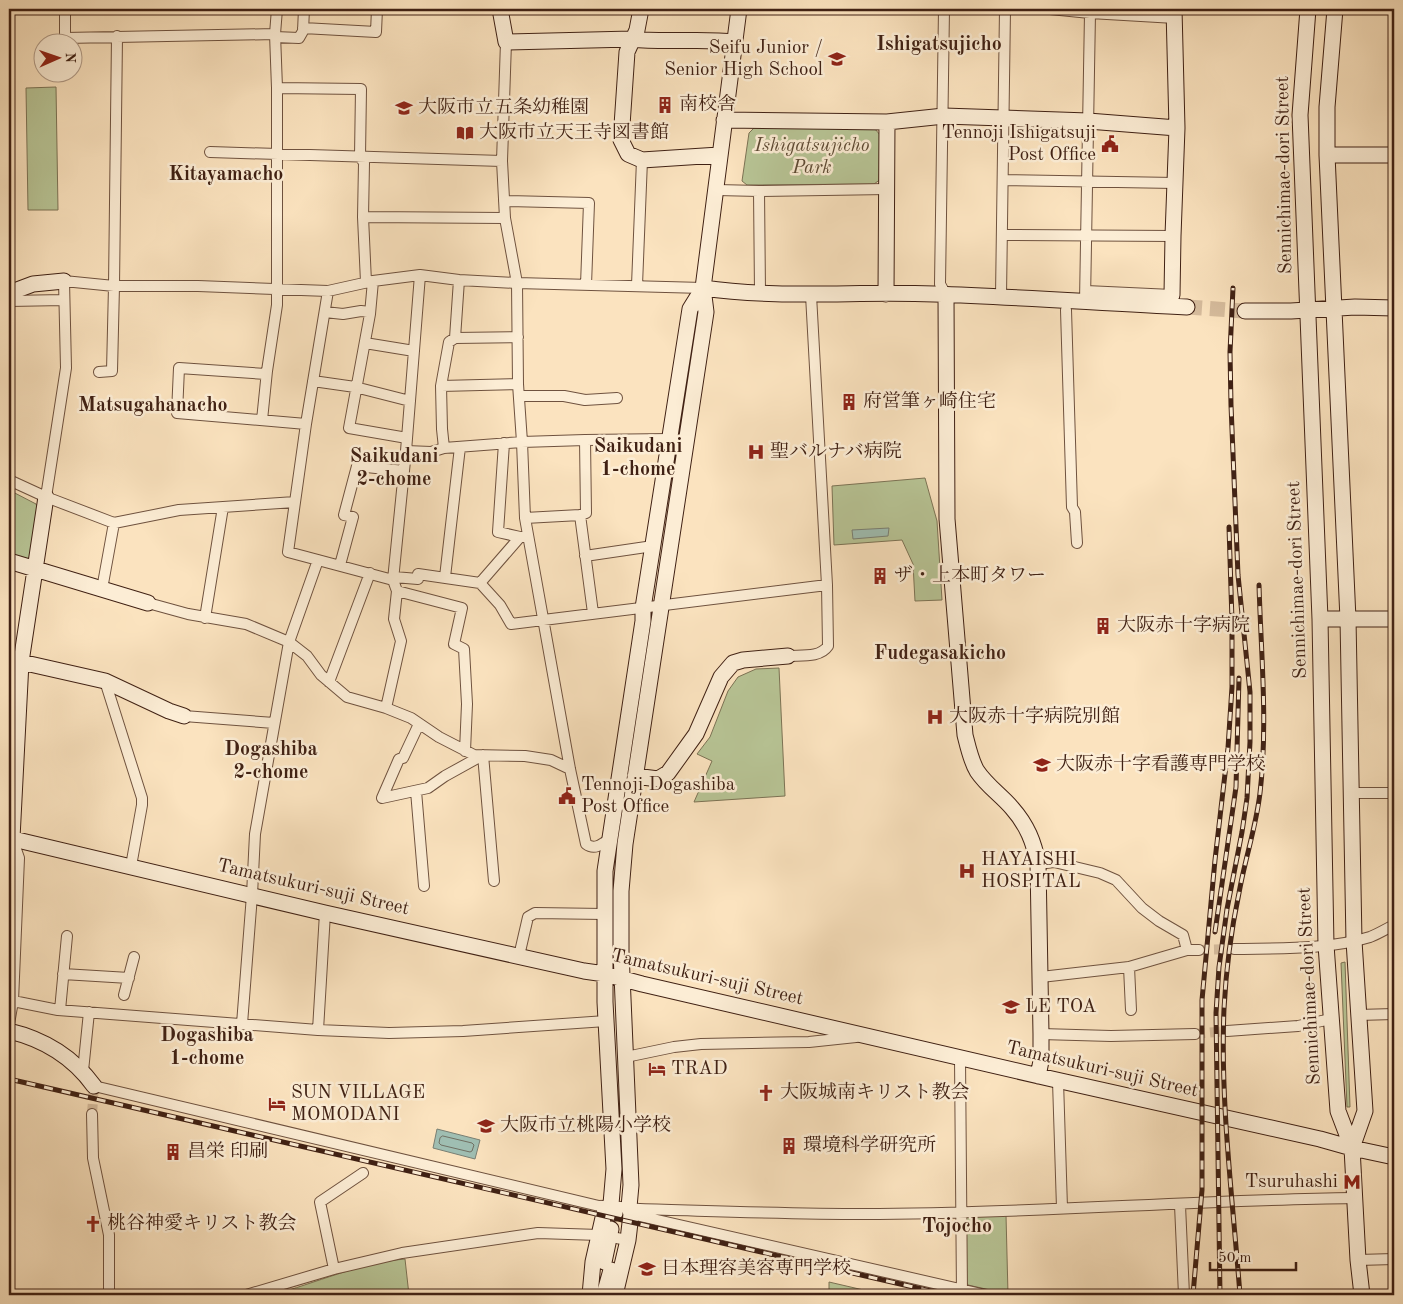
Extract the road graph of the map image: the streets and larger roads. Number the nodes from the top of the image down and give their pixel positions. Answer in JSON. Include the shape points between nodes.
{"nodes":[{"id":1,"x":65,"y":9,"type":"edge"},
{"id":2,"x":277,"y":9,"type":"edge"},
{"id":3,"x":304,"y":9,"type":"edge"},
{"id":4,"x":377,"y":9,"type":"edge"},
{"id":5,"x":500,"y":9,"type":"edge"},
{"id":6,"x":641,"y":9,"type":"edge"},
{"id":7,"x":739,"y":9,"type":"edge"},
{"id":8,"x":944,"y":9,"type":"edge"},
{"id":9,"x":1005,"y":9,"type":"edge"},
{"id":10,"x":1050,"y":9,"type":"edge"},
{"id":11,"x":1308,"y":9,"type":"edge"},
{"id":12,"x":1335,"y":9,"type":"edge"},
{"id":13,"x":1090,"y":13,"type":"junction"},
{"id":14,"x":1175,"y":13,"type":"edge"},
{"id":15,"x":303,"y":28,"type":"junction"},
{"id":16,"x":275,"y":35,"type":"junction"},
{"id":17,"x":116,"y":36,"type":"junction"},
{"id":18,"x":632,"y":39,"type":"junction"},
{"id":19,"x":506,"y":42,"type":"junction"},
{"id":20,"x":735,"y":42,"type":"junction"},
{"id":21,"x":277,"y":88,"type":"junction"},
{"id":22,"x":944,"y":116,"type":"junction"},
{"id":23,"x":1004,"y":117,"type":"junction"},
{"id":24,"x":724,"y":120,"type":"junction"},
{"id":25,"x":1088,"y":121,"type":"junction"},
{"id":26,"x":887,"y":122,"type":"junction"},
{"id":27,"x":1177,"y":128,"type":"junction"},
{"id":28,"x":210,"y":152,"type":"dead end"},
{"id":29,"x":277,"y":154,"type":"junction"},
{"id":30,"x":719,"y":155,"type":"junction"},
{"id":31,"x":1327,"y":155,"type":"junction"},
{"id":32,"x":360,"y":156,"type":"junction"},
{"id":33,"x":1394,"y":156,"type":"edge"},
{"id":34,"x":642,"y":160,"type":"junction"},
{"id":35,"x":502,"y":161,"type":"junction"},
{"id":36,"x":1003,"y":180,"type":"junction"},
{"id":37,"x":1088,"y":182,"type":"junction"},
{"id":38,"x":1175,"y":183,"type":"junction"},
{"id":39,"x":887,"y":189,"type":"junction"},
{"id":40,"x":717,"y":190,"type":"junction"},
{"id":41,"x":758,"y":191,"type":"junction"},
{"id":42,"x":504,"y":201,"type":"junction"},
{"id":43,"x":363,"y":217,"type":"junction"},
{"id":44,"x":506,"y":218,"type":"junction"},
{"id":45,"x":1002,"y":235,"type":"junction"},
{"id":46,"x":1086,"y":235,"type":"junction"},
{"id":47,"x":1173,"y":236,"type":"junction"},
{"id":48,"x":420,"y":275,"type":"junction"},
{"id":49,"x":459,"y":280,"type":"junction"},
{"id":50,"x":64,"y":281,"type":"junction"},
{"id":51,"x":370,"y":281,"type":"junction"},
{"id":52,"x":517,"y":283,"type":"junction"},
{"id":53,"x":586,"y":285,"type":"junction"},
{"id":54,"x":637,"y":285,"type":"junction"},
{"id":55,"x":114,"y":286,"type":"junction"},
{"id":56,"x":703,"y":288,"type":"junction"},
{"id":57,"x":277,"y":290,"type":"junction"},
{"id":58,"x":328,"y":291,"type":"junction"},
{"id":59,"x":760,"y":292,"type":"junction"},
{"id":60,"x":9,"y":293,"type":"edge"},
{"id":61,"x":886,"y":294,"type":"junction"},
{"id":62,"x":812,"y":295,"type":"junction"},
{"id":63,"x":946,"y":295,"type":"junction"},
{"id":64,"x":1172,"y":295,"type":"joint"},
{"id":65,"x":1000,"y":296,"type":"junction"},
{"id":66,"x":1086,"y":296,"type":"junction"},
{"id":67,"x":64,"y":300,"type":"junction"},
{"id":68,"x":9,"y":301,"type":"edge"},
{"id":69,"x":1187,"y":307,"type":"tunnel mouth"},
{"id":70,"x":1334,"y":308,"type":"junction"},
{"id":71,"x":1394,"y":308,"type":"edge"},
{"id":72,"x":1066,"y":310,"type":"dead end"},
{"id":73,"x":1308,"y":310,"type":"junction"},
{"id":74,"x":1244,"y":311,"type":"tunnel mouth"},
{"id":75,"x":325,"y":312,"type":"junction"},
{"id":76,"x":370,"y":312,"type":"junction"},
{"id":77,"x":518,"y":337,"type":"junction"},
{"id":78,"x":455,"y":338,"type":"junction"},
{"id":79,"x":365,"y":343,"type":"junction"},
{"id":80,"x":414,"y":351,"type":"junction"},
{"id":81,"x":99,"y":372,"type":"dead end"},
{"id":82,"x":266,"y":374,"type":"junction"},
{"id":83,"x":313,"y":381,"type":"junction"},
{"id":84,"x":518,"y":384,"type":"junction"},
{"id":85,"x":441,"y":386,"type":"junction"},
{"id":86,"x":355,"y":388,"type":"junction"},
{"id":87,"x":519,"y":396,"type":"junction"},
{"id":88,"x":617,"y":398,"type":"dead end"},
{"id":89,"x":410,"y":401,"type":"junction"},
{"id":90,"x":262,"y":420,"type":"junction"},
{"id":91,"x":306,"y":424,"type":"junction"},
{"id":92,"x":407,"y":438,"type":"junction"},
{"id":93,"x":669,"y":439,"type":"junction"},
{"id":94,"x":585,"y":440,"type":"junction"},
{"id":95,"x":522,"y":442,"type":"junction"},
{"id":96,"x":504,"y":444,"type":"junction"},
{"id":97,"x":460,"y":447,"type":"junction"},
{"id":98,"x":444,"y":448,"type":"junction"},
{"id":99,"x":406,"y":451,"type":"junction"},
{"id":100,"x":404,"y":471,"type":"junction"},
{"id":101,"x":9,"y":480,"type":"edge"},
{"id":102,"x":46,"y":497,"type":"junction"},
{"id":103,"x":295,"y":502,"type":"junction"},
{"id":104,"x":223,"y":507,"type":"junction"},
{"id":105,"x":580,"y":516,"type":"junction"},
{"id":106,"x":524,"y":518,"type":"junction"},
{"id":107,"x":114,"y":523,"type":"junction"},
{"id":108,"x":524,"y":537,"type":"junction"},
{"id":109,"x":1077,"y":542,"type":"dead end"},
{"id":110,"x":653,"y":546,"type":"junction"},
{"id":111,"x":585,"y":556,"type":"junction"},
{"id":112,"x":318,"y":560,"type":"junction"},
{"id":113,"x":9,"y":561,"type":"edge"},
{"id":114,"x":340,"y":565,"type":"junction"},
{"id":115,"x":35,"y":569,"type":"junction"},
{"id":116,"x":370,"y":573,"type":"junction"},
{"id":117,"x":445,"y":577,"type":"junction"},
{"id":118,"x":394,"y":578,"type":"junction"},
{"id":119,"x":480,"y":583,"type":"junction"},
{"id":120,"x":827,"y":585,"type":"junction"},
{"id":121,"x":102,"y":589,"type":"junction"},
{"id":122,"x":396,"y":591,"type":"junction"},
{"id":123,"x":148,"y":603,"type":"joint"},
{"id":124,"x":662,"y":605,"type":"junction"},
{"id":125,"x":643,"y":608,"type":"junction"},
{"id":126,"x":593,"y":613,"type":"junction"},
{"id":127,"x":205,"y":618,"type":"junction"},
{"id":128,"x":1394,"y":618,"type":"edge"},
{"id":129,"x":543,"y":619,"type":"junction"},
{"id":130,"x":1320,"y":619,"type":"junction"},
{"id":131,"x":1348,"y":619,"type":"junction"},
{"id":132,"x":289,"y":642,"type":"junction"},
{"id":133,"x":788,"y":656,"type":"joint"},
{"id":134,"x":15,"y":660,"type":"edge"},
{"id":135,"x":105,"y":682,"type":"junction"},
{"id":136,"x":329,"y":682,"type":"junction"},
{"id":137,"x":386,"y":708,"type":"junction"},
{"id":138,"x":184,"y":716,"type":"joint"},
{"id":139,"x":274,"y":723,"type":"junction"},
{"id":140,"x":419,"y":724,"type":"junction"},
{"id":141,"x":465,"y":751,"type":"junction"},
{"id":142,"x":483,"y":755,"type":"junction"},
{"id":143,"x":570,"y":770,"type":"junction"},
{"id":144,"x":636,"y":776,"type":"junction"},
{"id":145,"x":416,"y":791,"type":"junction"},
{"id":146,"x":1394,"y":793,"type":"edge"},
{"id":147,"x":1352,"y":794,"type":"junction"},
{"id":148,"x":10,"y":837,"type":"edge"},
{"id":149,"x":608,"y":840,"type":"junction"},
{"id":150,"x":1038,"y":864,"type":"junction"},
{"id":151,"x":131,"y":866,"type":"junction"},
{"id":152,"x":494,"y":881,"type":"dead end"},
{"id":153,"x":424,"y":886,"type":"dead end"},
{"id":154,"x":252,"y":895,"type":"junction"},
{"id":155,"x":325,"y":913,"type":"junction"},
{"id":156,"x":604,"y":914,"type":"junction"},
{"id":157,"x":1394,"y":925,"type":"edge"},
{"id":158,"x":67,"y":936,"type":"dead end"},
{"id":159,"x":1354,"y":941,"type":"junction"},
{"id":160,"x":1326,"y":945,"type":"junction"},
{"id":161,"x":1234,"y":949,"type":"tunnel mouth"},
{"id":162,"x":1187,"y":950,"type":"junction"},
{"id":163,"x":1199,"y":950,"type":"tunnel mouth"},
{"id":164,"x":519,"y":956,"type":"junction"},
{"id":165,"x":134,"y":957,"type":"dead end"},
{"id":166,"x":1129,"y":967,"type":"junction"},
{"id":167,"x":63,"y":974,"type":"junction"},
{"id":168,"x":605,"y":974,"type":"junction"},
{"id":169,"x":1041,"y":977,"type":"junction"},
{"id":170,"x":129,"y":978,"type":"junction"},
{"id":171,"x":624,"y":978,"type":"junction"},
{"id":172,"x":124,"y":995,"type":"dead end"},
{"id":173,"x":13,"y":1001,"type":"junction"},
{"id":174,"x":60,"y":1010,"type":"junction"},
{"id":175,"x":1131,"y":1010,"type":"dead end"},
{"id":176,"x":89,"y":1012,"type":"junction"},
{"id":177,"x":1394,"y":1014,"type":"edge"},
{"id":178,"x":1358,"y":1015,"type":"junction"},
{"id":179,"x":1331,"y":1019,"type":"junction"},
{"id":180,"x":606,"y":1020,"type":"junction"},
{"id":181,"x":9,"y":1024,"type":"edge"},
{"id":182,"x":242,"y":1024,"type":"junction"},
{"id":183,"x":318,"y":1030,"type":"junction"},
{"id":184,"x":9,"y":1031,"type":"edge"},
{"id":185,"x":1227,"y":1031,"type":"tunnel mouth"},
{"id":186,"x":1041,"y":1034,"type":"junction"},
{"id":187,"x":1195,"y":1034,"type":"tunnel mouth"},
{"id":188,"x":867,"y":1036,"type":"junction"},
{"id":189,"x":626,"y":1057,"type":"junction"},
{"id":190,"x":960,"y":1058,"type":"junction"},
{"id":191,"x":84,"y":1071,"type":"junction"},
{"id":192,"x":1038,"y":1076,"type":"junction"},
{"id":193,"x":1058,"y":1081,"type":"junction"},
{"id":194,"x":94,"y":1086,"type":"joint"},
{"id":195,"x":92,"y":1114,"type":"tunnel mouth"},
{"id":196,"x":1352,"y":1148,"type":"junction"},
{"id":197,"x":1394,"y":1156,"type":"edge"},
{"id":198,"x":364,"y":1173,"type":"dead end"},
{"id":199,"x":1354,"y":1198,"type":"junction"},
{"id":200,"x":1180,"y":1205,"type":"junction"},
{"id":201,"x":1062,"y":1208,"type":"junction"},
{"id":202,"x":613,"y":1209,"type":"junction"},
{"id":203,"x":630,"y":1210,"type":"junction"},
{"id":204,"x":960,"y":1213,"type":"junction"},
{"id":205,"x":613,"y":1235,"type":"junction"},
{"id":206,"x":1394,"y":1259,"type":"edge"},
{"id":207,"x":1358,"y":1260,"type":"junction"},
{"id":208,"x":334,"y":1269,"type":"junction"},
{"id":209,"x":962,"y":1293,"type":"edge"},
{"id":210,"x":109,"y":1295,"type":"edge"},
{"id":211,"x":246,"y":1295,"type":"edge"},
{"id":212,"x":590,"y":1295,"type":"edge"},
{"id":213,"x":598,"y":1295,"type":"edge"},
{"id":214,"x":604,"y":1295,"type":"edge"},
{"id":215,"x":615,"y":1295,"type":"edge"},
{"id":216,"x":986,"y":1295,"type":"edge"},
{"id":217,"x":1184,"y":1295,"type":"edge"},
{"id":218,"x":1362,"y":1295,"type":"edge"}],
"edges":[{"from":1,"to":17,"type":"street","via":[[65,38]]},
{"from":2,"to":16,"type":"street"},
{"from":3,"to":15,"type":"street"},
{"from":4,"to":15,"type":"street","via":[[376,32]]},
{"from":5,"to":19,"type":"street"},
{"from":6,"to":18,"type":"street"},
{"from":7,"to":20,"type":"street"},
{"from":8,"to":22,"type":"street"},
{"from":9,"to":23,"type":"street"},
{"from":10,"to":13,"type":"street"},
{"from":11,"to":73,"type":"street","name":"Sennichimae-dori Street","via":[[1300,115]]},
{"from":12,"to":31,"type":"street","name":"Sennichimae-dori Street","via":[[1327,106]]},
{"from":13,"to":14,"type":"street"},
{"from":13,"to":25,"type":"street"},
{"from":14,"to":27,"type":"street"},
{"from":15,"to":16,"type":"street","via":[[299,38]]},
{"from":16,"to":17,"type":"street"},
{"from":16,"to":21,"type":"street"},
{"from":17,"to":55,"type":"street"},
{"from":18,"to":19,"type":"street"},
{"from":18,"to":20,"type":"street"},
{"from":18,"to":34,"type":"street","via":[[627,52],[621,140],[628,154]]},
{"from":19,"to":35,"type":"street"},
{"from":20,"to":24,"type":"street"},
{"from":21,"to":29,"type":"street"},
{"from":21,"to":32,"type":"street","via":[[360,89]]},
{"from":22,"to":23,"type":"street"},
{"from":22,"to":26,"type":"street"},
{"from":22,"to":63,"type":"street","via":[[940,284]]},
{"from":23,"to":25,"type":"street"},
{"from":23,"to":36,"type":"street"},
{"from":24,"to":26,"type":"street"},
{"from":24,"to":30,"type":"street"},
{"from":25,"to":27,"type":"street"},
{"from":25,"to":37,"type":"street"},
{"from":26,"to":39,"type":"street"},
{"from":27,"to":38,"type":"street"},
{"from":28,"to":29,"type":"street"},
{"from":29,"to":32,"type":"street"},
{"from":29,"to":57,"type":"street"},
{"from":30,"to":34,"type":"street"},
{"from":30,"to":40,"type":"street"},
{"from":31,"to":33,"type":"street"},
{"from":31,"to":70,"type":"street","name":"Sennichimae-dori Street"},
{"from":32,"to":35,"type":"street"},
{"from":32,"to":43,"type":"street","via":[[364,163]]},
{"from":34,"to":54,"type":"street"},
{"from":35,"to":42,"type":"street"},
{"from":36,"to":37,"type":"street"},
{"from":36,"to":45,"type":"street"},
{"from":37,"to":38,"type":"street"},
{"from":37,"to":46,"type":"street"},
{"from":38,"to":47,"type":"street"},
{"from":39,"to":41,"type":"street"},
{"from":39,"to":61,"type":"street"},
{"from":40,"to":41,"type":"street"},
{"from":40,"to":56,"type":"street"},
{"from":41,"to":59,"type":"street"},
{"from":42,"to":44,"type":"street"},
{"from":42,"to":53,"type":"street","via":[[589,203]]},
{"from":43,"to":44,"type":"street"},
{"from":43,"to":51,"type":"street"},
{"from":44,"to":52,"type":"street"},
{"from":45,"to":46,"type":"street"},
{"from":45,"to":65,"type":"street"},
{"from":46,"to":47,"type":"street"},
{"from":46,"to":66,"type":"street"},
{"from":47,"to":64,"type":"street"},
{"from":48,"to":49,"type":"street"},
{"from":48,"to":51,"type":"street"},
{"from":48,"to":80,"type":"street"},
{"from":49,"to":52,"type":"street"},
{"from":49,"to":78,"type":"street"},
{"from":50,"to":55,"type":"street"},
{"from":50,"to":60,"type":"street","via":[[33,284]]},
{"from":50,"to":67,"type":"street"},
{"from":51,"to":58,"type":"street"},
{"from":51,"to":76,"type":"street"},
{"from":52,"to":53,"type":"street"},
{"from":52,"to":77,"type":"street"},
{"from":53,"to":54,"type":"street"},
{"from":54,"to":56,"type":"street"},
{"from":55,"to":57,"type":"street"},
{"from":55,"to":81,"type":"street","via":[[112,371]]},
{"from":56,"to":59,"type":"street"},
{"from":56,"to":93,"type":"street","via":[[690,310]]},
{"from":56,"to":124,"type":"street","via":[[706,312]]},
{"from":57,"to":58,"type":"street"},
{"from":57,"to":82,"type":"street"},
{"from":58,"to":75,"type":"street"},
{"from":59,"to":62,"type":"street"},
{"from":61,"to":62,"type":"street"},
{"from":61,"to":63,"type":"street"},
{"from":62,"to":120,"type":"street"},
{"from":63,"to":65,"type":"street"},
{"from":63,"to":150,"type":"street","via":[[947,519],[965,735],[977,771],[1027,828]]},
{"from":64,"to":66,"type":"street"},
{"from":65,"to":66,"type":"street"},
{"from":66,"to":69,"type":"street"},
{"from":67,"to":68,"type":"street"},
{"from":67,"to":102,"type":"street","via":[[66,368]]},
{"from":70,"to":71,"type":"street"},
{"from":70,"to":73,"type":"street"},
{"from":70,"to":131,"type":"street","name":"Sennichimae-dori Street"},
{"from":72,"to":109,"type":"street","via":[[1072,507]]},
{"from":73,"to":74,"type":"street"},
{"from":73,"to":130,"type":"street","name":"Sennichimae-dori Street"},
{"from":75,"to":76,"type":"street"},
{"from":75,"to":83,"type":"street"},
{"from":76,"to":79,"type":"street"},
{"from":77,"to":78,"type":"street"},
{"from":77,"to":84,"type":"street"},
{"from":78,"to":85,"type":"street","via":[[449,342]]},
{"from":79,"to":80,"type":"street"},
{"from":79,"to":86,"type":"street"},
{"from":80,"to":89,"type":"street"},
{"from":82,"to":90,"type":"street"},
{"from":82,"to":90,"type":"street","via":[[179,368],[177,413]]},
{"from":83,"to":86,"type":"street"},
{"from":83,"to":91,"type":"street"},
{"from":84,"to":85,"type":"street"},
{"from":84,"to":87,"type":"street"},
{"from":85,"to":98,"type":"street"},
{"from":86,"to":89,"type":"street"},
{"from":86,"to":92,"type":"street","via":[[348,428]]},
{"from":87,"to":88,"type":"street","via":[[564,396],[585,400]]},
{"from":87,"to":95,"type":"street"},
{"from":89,"to":92,"type":"street"},
{"from":90,"to":91,"type":"street"},
{"from":91,"to":103,"type":"street"},
{"from":92,"to":99,"type":"street"},
{"from":93,"to":94,"type":"street"},
{"from":93,"to":110,"type":"street"},
{"from":94,"to":95,"type":"street"},
{"from":94,"to":105,"type":"street","via":[[586,513]]},
{"from":95,"to":96,"type":"street"},
{"from":95,"to":106,"type":"street"},
{"from":96,"to":97,"type":"street"},
{"from":96,"to":108,"type":"street","via":[[498,532]]},
{"from":97,"to":98,"type":"street"},
{"from":97,"to":117,"type":"street"},
{"from":98,"to":99,"type":"street","via":[[431,452]]},
{"from":99,"to":100,"type":"street"},
{"from":100,"to":114,"type":"street","via":[[356,466],[344,515],[353,517]]},
{"from":100,"to":118,"type":"street"},
{"from":101,"to":102,"type":"street"},
{"from":102,"to":107,"type":"street"},
{"from":102,"to":115,"type":"street"},
{"from":103,"to":104,"type":"street"},
{"from":103,"to":112,"type":"street","via":[[288,552]]},
{"from":104,"to":107,"type":"street","via":[[179,510]]},
{"from":104,"to":127,"type":"street"},
{"from":105,"to":106,"type":"street"},
{"from":105,"to":111,"type":"street"},
{"from":106,"to":108,"type":"street"},
{"from":107,"to":121,"type":"street"},
{"from":108,"to":119,"type":"street"},
{"from":108,"to":129,"type":"street"},
{"from":110,"to":111,"type":"street"},
{"from":110,"to":125,"type":"street"},
{"from":111,"to":126,"type":"street"},
{"from":112,"to":114,"type":"street"},
{"from":112,"to":132,"type":"street"},
{"from":113,"to":115,"type":"street"},
{"from":114,"to":116,"type":"street"},
{"from":115,"to":121,"type":"street"},
{"from":115,"to":134,"type":"street"},
{"from":116,"to":118,"type":"street"},
{"from":116,"to":136,"type":"street"},
{"from":117,"to":118,"type":"street","via":[[418,574],[418,579]]},
{"from":117,"to":119,"type":"street"},
{"from":118,"to":122,"type":"street"},
{"from":119,"to":129,"type":"street","via":[[500,605],[511,624]]},
{"from":120,"to":124,"type":"street"},
{"from":120,"to":133,"type":"street","via":[[828,646],[817,654]]},
{"from":121,"to":123,"type":"street"},
{"from":122,"to":137,"type":"street","via":[[394,619],[401,641]]},
{"from":122,"to":141,"type":"street","via":[[462,608],[454,644],[464,649]]},
{"from":123,"to":127,"type":"street"},
{"from":124,"to":125,"type":"street"},
{"from":124,"to":144,"type":"street"},
{"from":125,"to":126,"type":"street"},
{"from":125,"to":149,"type":"street"},
{"from":126,"to":129,"type":"street"},
{"from":127,"to":132,"type":"street","via":[[246,624]]},
{"from":128,"to":131,"type":"street"},
{"from":129,"to":143,"type":"street"},
{"from":130,"to":131,"type":"street"},
{"from":130,"to":160,"type":"street","name":"Sennichimae-dori Street"},
{"from":131,"to":147,"type":"street","name":"Sennichimae-dori Street"},
{"from":132,"to":136,"type":"street","via":[[307,656]]},
{"from":132,"to":139,"type":"street"},
{"from":133,"to":144,"type":"street","via":[[743,660],[729,666],[696,734],[668,773],[658,779]]},
{"from":134,"to":135,"type":"street"},
{"from":134,"to":148,"type":"street"},
{"from":135,"to":138,"type":"street"},
{"from":135,"to":151,"type":"street","via":[[142,798]]},
{"from":136,"to":137,"type":"street","via":[[348,697]]},
{"from":137,"to":140,"type":"street"},
{"from":138,"to":139,"type":"street"},
{"from":139,"to":154,"type":"street","via":[[255,834]]},
{"from":140,"to":141,"type":"street"},
{"from":140,"to":145,"type":"street","via":[[382,798]]},
{"from":141,"to":142,"type":"street"},
{"from":142,"to":143,"type":"street","via":[[552,760]]},
{"from":142,"to":145,"type":"street","via":[[428,788]]},
{"from":142,"to":152,"type":"street"},
{"from":143,"to":149,"type":"street","via":[[586,844],[595,847]]},
{"from":144,"to":171,"type":"street","via":[[621,891]]},
{"from":145,"to":153,"type":"street"},
{"from":146,"to":147,"type":"street"},
{"from":147,"to":159,"type":"street","name":"Sennichimae-dori Street"},
{"from":148,"to":151,"type":"street","name":"Tamatsukuri-suji Street"},
{"from":148,"to":173,"type":"street","via":[[18,858]]},
{"from":149,"to":156,"type":"street"},
{"from":150,"to":162,"type":"street","via":[[1054,862],[1116,880],[1142,908],[1184,935]]},
{"from":150,"to":169,"type":"street"},
{"from":151,"to":154,"type":"street","name":"Tamatsukuri-suji Street"},
{"from":154,"to":155,"type":"street","name":"Tamatsukuri-suji Street"},
{"from":154,"to":182,"type":"street"},
{"from":155,"to":164,"type":"street","name":"Tamatsukuri-suji Street"},
{"from":155,"to":183,"type":"street"},
{"from":156,"to":164,"type":"street","via":[[535,912],[528,917]]},
{"from":156,"to":168,"type":"street"},
{"from":157,"to":159,"type":"street","via":[[1372,937]]},
{"from":158,"to":167,"type":"street"},
{"from":159,"to":160,"type":"street"},
{"from":159,"to":178,"type":"street","name":"Sennichimae-dori Street"},
{"from":160,"to":161,"type":"street"},
{"from":160,"to":179,"type":"street","name":"Sennichimae-dori Street"},
{"from":162,"to":163,"type":"street"},
{"from":162,"to":166,"type":"street"},
{"from":164,"to":168,"type":"street","name":"Tamatsukuri-suji Street"},
{"from":165,"to":170,"type":"street"},
{"from":166,"to":169,"type":"street"},
{"from":166,"to":175,"type":"street"},
{"from":167,"to":170,"type":"street"},
{"from":167,"to":174,"type":"street"},
{"from":168,"to":171,"type":"street","name":"Tamatsukuri-suji Street"},
{"from":168,"to":180,"type":"street"},
{"from":169,"to":186,"type":"street"},
{"from":170,"to":172,"type":"street"},
{"from":171,"to":188,"type":"street","name":"Tamatsukuri-suji Street"},
{"from":171,"to":189,"type":"street"},
{"from":173,"to":174,"type":"street"},
{"from":173,"to":181,"type":"street"},
{"from":174,"to":176,"type":"street"},
{"from":176,"to":182,"type":"street"},
{"from":176,"to":191,"type":"street"},
{"from":177,"to":178,"type":"street"},
{"from":178,"to":196,"type":"street","name":"Sennichimae-dori Street","via":[[1365,1111]]},
{"from":179,"to":185,"type":"street","via":[[1298,1026]]},
{"from":179,"to":196,"type":"street","name":"Sennichimae-dori Street","via":[[1338,1111]]},
{"from":180,"to":183,"type":"street","via":[[463,1031],[389,1033]]},
{"from":180,"to":202,"type":"street"},
{"from":182,"to":183,"type":"street"},
{"from":184,"to":191,"type":"street","via":[[47,1044]]},
{"from":186,"to":187,"type":"street"},
{"from":186,"to":192,"type":"street"},
{"from":188,"to":189,"type":"street","via":[[809,1042],[701,1044]]},
{"from":188,"to":190,"type":"street","name":"Tamatsukuri-suji Street"},
{"from":189,"to":203,"type":"street"},
{"from":190,"to":192,"type":"street","name":"Tamatsukuri-suji Street"},
{"from":190,"to":204,"type":"street"},
{"from":191,"to":194,"type":"street"},
{"from":192,"to":193,"type":"street","name":"Tamatsukuri-suji Street"},
{"from":193,"to":196,"type":"street","name":"Tamatsukuri-suji Street"},
{"from":193,"to":201,"type":"street"},
{"from":194,"to":202,"type":"street"},
{"from":195,"to":210,"type":"street","via":[[93,1158],[109,1235]]},
{"from":196,"to":197,"type":"street","name":"Tamatsukuri-suji Street"},
{"from":196,"to":199,"type":"street","name":"Sennichimae-dori Street"},
{"from":198,"to":208,"type":"street","via":[[320,1202]]},
{"from":199,"to":200,"type":"street"},
{"from":199,"to":207,"type":"street","name":"Sennichimae-dori Street"},
{"from":200,"to":201,"type":"street"},
{"from":200,"to":217,"type":"street"},
{"from":201,"to":204,"type":"street"},
{"from":202,"to":203,"type":"street"},
{"from":202,"to":205,"type":"street","via":[[605,1209]]},
{"from":203,"to":204,"type":"street","via":[[782,1214]]},
{"from":203,"to":205,"type":"street"},
{"from":203,"to":209,"type":"street"},
{"from":204,"to":209,"type":"street"},
{"from":205,"to":208,"type":"street","via":[[538,1233],[402,1253]]},
{"from":205,"to":212,"type":"street","via":[[593,1262]]},
{"from":205,"to":213,"type":"street"},
{"from":205,"to":214,"type":"street"},
{"from":205,"to":215,"type":"street"},
{"from":206,"to":207,"type":"street"},
{"from":207,"to":218,"type":"street","name":"Sennichimae-dori Street"},
{"from":208,"to":211,"type":"street"},
{"from":209,"to":216,"type":"street"}]}
